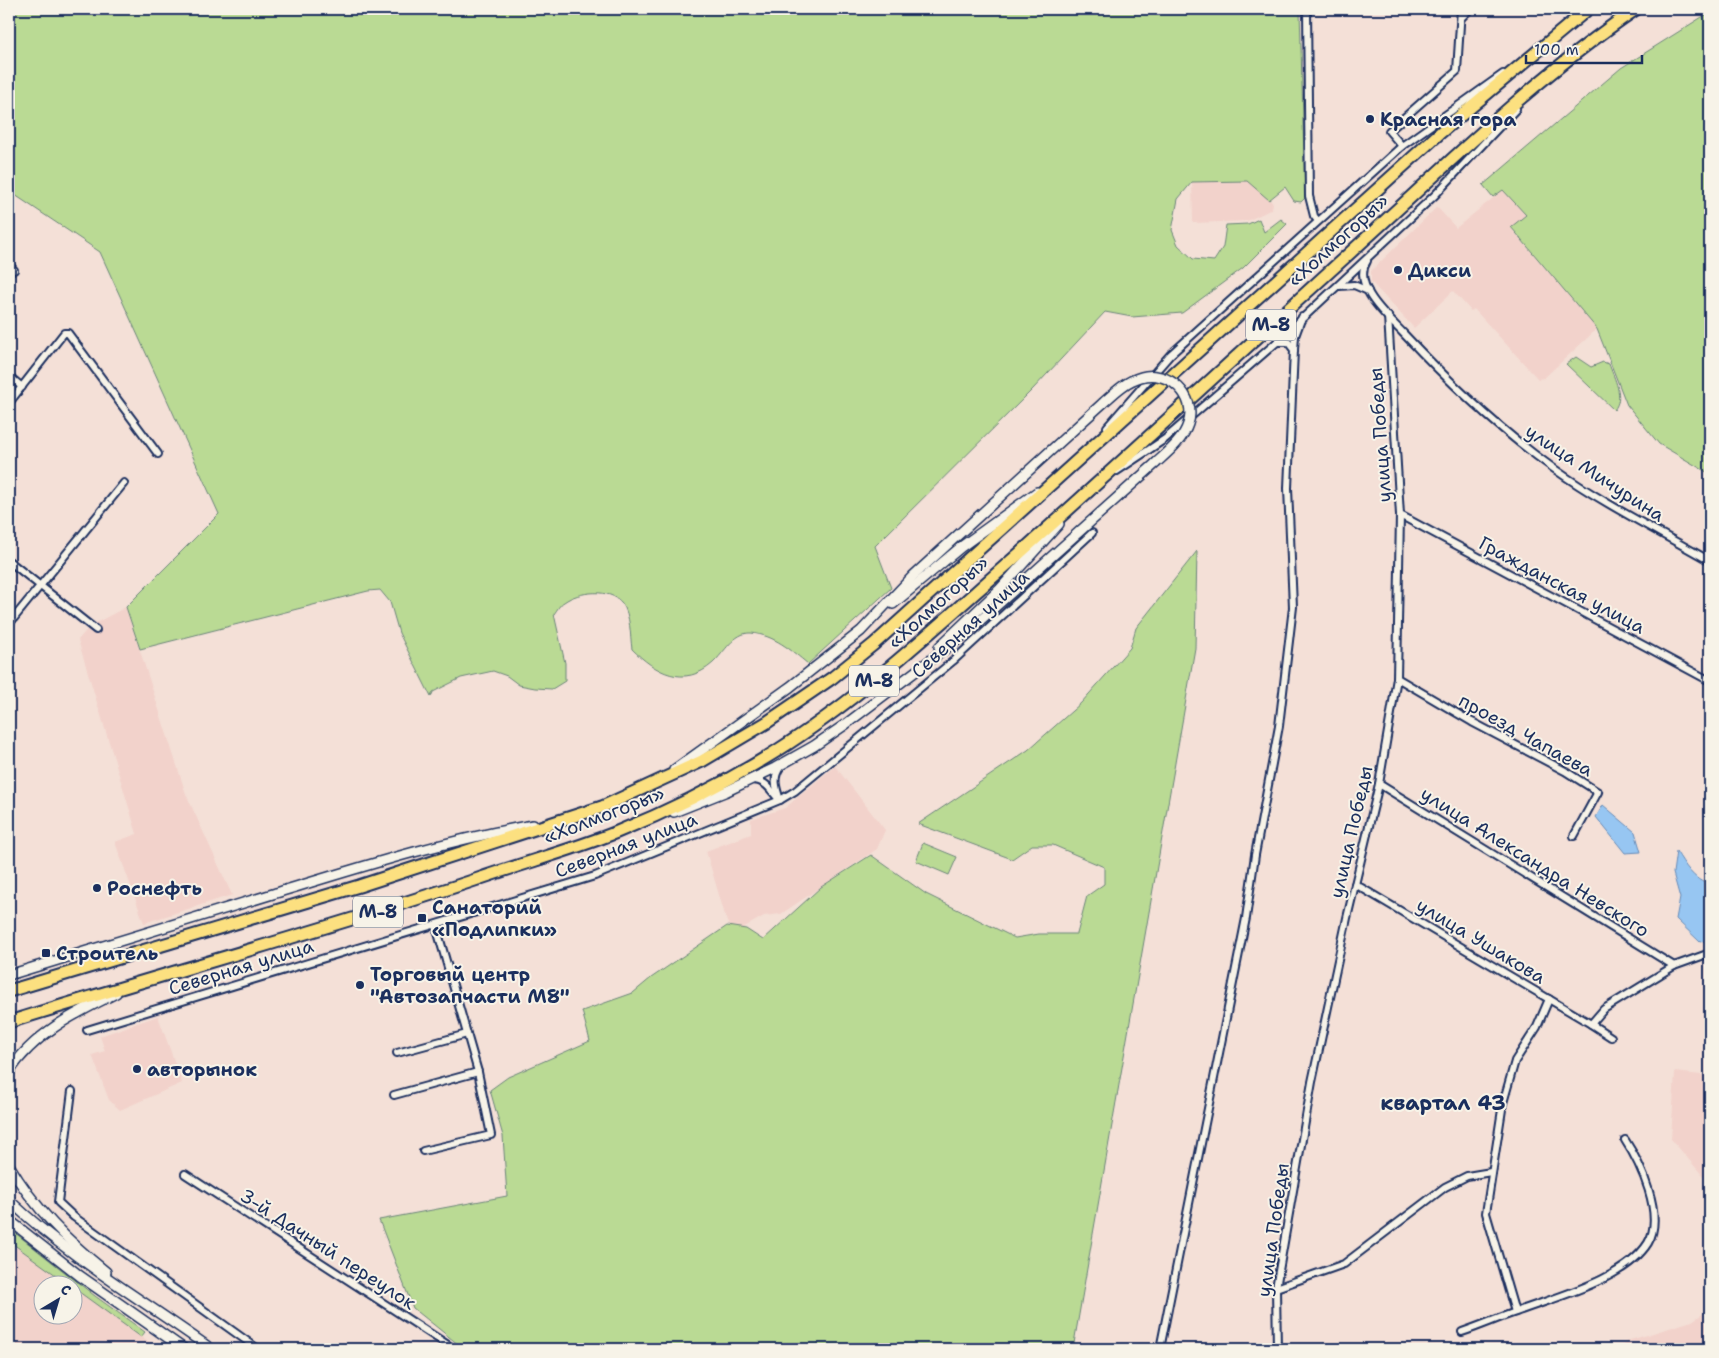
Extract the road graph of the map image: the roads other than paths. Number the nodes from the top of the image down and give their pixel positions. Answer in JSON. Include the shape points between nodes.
{"nodes":[{"id":1,"x":1308,"y":9,"type":"edge"},
{"id":2,"x":1461,"y":9,"type":"edge"},
{"id":3,"x":1470,"y":9,"type":"edge"},
{"id":4,"x":1588,"y":9,"type":"edge"},
{"id":5,"x":1636,"y":9,"type":"edge"},
{"id":6,"x":1461,"y":18,"type":"junction"},
{"id":7,"x":1525,"y":60,"type":"junction"},
{"id":8,"x":1537,"y":86,"type":"junction"},
{"id":9,"x":1402,"y":146,"type":"junction"},
{"id":10,"x":1318,"y":221,"type":"junction"},
{"id":11,"x":1372,"y":255,"type":"junction"},
{"id":12,"x":1336,"y":287,"type":"junction"},
{"id":13,"x":1368,"y":291,"type":"junction"},
{"id":14,"x":1388,"y":316,"type":"junction"},
{"id":15,"x":1302,"y":317,"type":"junction"},
{"id":16,"x":1277,"y":342,"type":"junction"},
{"id":17,"x":1294,"y":350,"type":"junction"},
{"id":18,"x":9,"y":376,"type":"edge"},
{"id":19,"x":22,"y":387,"type":"junction"},
{"id":20,"x":9,"y":403,"type":"edge"},
{"id":21,"x":158,"y":454,"type":"dead end"},
{"id":22,"x":1076,"y":462,"type":"junction"},
{"id":23,"x":1062,"y":476,"type":"junction"},
{"id":24,"x":124,"y":483,"type":"dead end"},
{"id":25,"x":1093,"y":487,"type":"junction"},
{"id":26,"x":1081,"y":498,"type":"junction"},
{"id":27,"x":1400,"y":514,"type":"junction"},
{"id":28,"x":1092,"y":533,"type":"dead end"},
{"id":29,"x":9,"y":561,"type":"edge"},
{"id":30,"x":1710,"y":561,"type":"edge"},
{"id":31,"x":40,"y":586,"type":"junction"},
{"id":32,"x":9,"y":624,"type":"edge"},
{"id":33,"x":96,"y":630,"type":"dead end"},
{"id":34,"x":861,"y":631,"type":"junction"},
{"id":35,"x":909,"y":674,"type":"junction"},
{"id":36,"x":1396,"y":678,"type":"junction"},
{"id":37,"x":1710,"y":682,"type":"edge"},
{"id":38,"x":784,"y":762,"type":"junction"},
{"id":39,"x":750,"y":780,"type":"junction"},
{"id":40,"x":1379,"y":784,"type":"junction"},
{"id":41,"x":651,"y":786,"type":"junction"},
{"id":42,"x":780,"y":800,"type":"junction"},
{"id":43,"x":570,"y":819,"type":"junction"},
{"id":44,"x":638,"y":824,"type":"junction"},
{"id":45,"x":1574,"y":836,"type":"dead end"},
{"id":46,"x":1355,"y":884,"type":"junction"},
{"id":47,"x":436,"y":926,"type":"junction"},
{"id":48,"x":1710,"y":953,"type":"edge"},
{"id":49,"x":1674,"y":966,"type":"junction"},
{"id":50,"x":9,"y":975,"type":"edge"},
{"id":51,"x":141,"y":981,"type":"junction"},
{"id":52,"x":9,"y":991,"type":"edge"},
{"id":53,"x":1549,"y":999,"type":"junction"},
{"id":54,"x":9,"y":1022,"type":"edge"},
{"id":55,"x":1591,"y":1024,"type":"junction"},
{"id":56,"x":87,"y":1030,"type":"dead end"},
{"id":57,"x":467,"y":1034,"type":"junction"},
{"id":58,"x":1611,"y":1037,"type":"dead end"},
{"id":59,"x":397,"y":1052,"type":"dead end"},
{"id":60,"x":9,"y":1072,"type":"edge"},
{"id":61,"x":478,"y":1072,"type":"junction"},
{"id":62,"x":72,"y":1091,"type":"dead end"},
{"id":63,"x":394,"y":1094,"type":"dead end"},
{"id":64,"x":1625,"y":1140,"type":"dead end"},
{"id":65,"x":423,"y":1152,"type":"dead end"},
{"id":66,"x":9,"y":1166,"type":"edge"},
{"id":67,"x":1490,"y":1172,"type":"junction"},
{"id":68,"x":185,"y":1174,"type":"dead end"},
{"id":69,"x":9,"y":1200,"type":"edge"},
{"id":70,"x":9,"y":1220,"type":"edge"},
{"id":71,"x":1276,"y":1288,"type":"junction"},
{"id":72,"x":140,"y":1301,"type":"junction"},
{"id":73,"x":1515,"y":1312,"type":"junction"},
{"id":74,"x":1462,"y":1332,"type":"dead end"},
{"id":75,"x":184,"y":1349,"type":"edge"},
{"id":76,"x":211,"y":1349,"type":"edge"},
{"id":77,"x":258,"y":1349,"type":"edge"},
{"id":78,"x":454,"y":1349,"type":"edge"},
{"id":79,"x":1160,"y":1349,"type":"edge"},
{"id":80,"x":1278,"y":1349,"type":"edge"}],
"edges":[{"from":1,"to":10,"type":"street","via":[[1309,196]]},
{"from":2,"to":6,"type":"street"},
{"from":3,"to":6,"type":"street"},
{"from":4,"to":7,"type":"highway","name":"«Холмогоры»","number":"М-8"},
{"from":5,"to":8,"type":"highway","name":"«Холмогоры»","number":"М-8"},
{"from":6,"to":9,"type":"street","via":[[1456,71],[1389,131]]},
{"from":7,"to":9,"type":"street"},
{"from":7,"to":22,"type":"highway","name":"«Холмогоры»","number":"М-8"},
{"from":8,"to":11,"type":"street","via":[[1447,183]]},
{"from":8,"to":25,"type":"highway","name":"«Холмогоры»","number":"М-8","via":[[1460,152]]},
{"from":9,"to":10,"type":"street"},
{"from":10,"to":22,"type":"street","via":[[1170,355]]},
{"from":11,"to":12,"type":"street"},
{"from":11,"to":13,"type":"street","via":[[1363,272]]},
{"from":12,"to":13,"type":"street","via":[[1354,285]]},
{"from":12,"to":15,"type":"street"},
{"from":13,"to":14,"type":"street","name":"улица Мичурина"},
{"from":14,"to":27,"type":"street","name":"улица Победы"},
{"from":14,"to":30,"type":"street","name":"улица Мичурина","via":[[1450,383],[1515,440],[1599,497]]},
{"from":15,"to":16,"type":"street"},
{"from":15,"to":17,"type":"street"},
{"from":16,"to":17,"type":"street","via":[[1288,342]]},
{"from":16,"to":25,"type":"street","via":[[1165,439]]},
{"from":17,"to":79,"type":"street","via":[[1288,488],[1294,607],[1279,726],[1246,918]]},
{"from":18,"to":19,"type":"street"},
{"from":19,"to":20,"type":"street"},
{"from":19,"to":21,"type":"street","via":[[64,333],[68,333]]},
{"from":22,"to":23,"type":"highway","name":"«Холмогоры»","number":"М-8"},
{"from":23,"to":34,"type":"main road","via":[[961,547]]},
{"from":23,"to":41,"type":"highway","name":"«Холмогоры»","number":"М-8","via":[[832,678],[758,728]]},
{"from":24,"to":31,"type":"street"},
{"from":25,"to":26,"type":"highway","name":"«Холмогоры»","number":"М-8"},
{"from":26,"to":35,"type":"main road","via":[[1000,589]]},
{"from":26,"to":44,"type":"highway","name":"«Холмогоры»","number":"М-8","via":[[891,667],[836,710],[728,780]]},
{"from":27,"to":36,"type":"street","name":"улица Победы"},
{"from":27,"to":37,"type":"street","name":"Гражданская улица"},
{"from":28,"to":42,"type":"street","name":"Северная улица","via":[[906,702]]},
{"from":29,"to":31,"type":"street"},
{"from":31,"to":32,"type":"street"},
{"from":31,"to":33,"type":"street"},
{"from":34,"to":35,"type":"main road","bridge":true,"via":[[913,576],[1129,381],[1154,375],[1178,386],[1189,404],[1188,424],[1175,445],[965,634]]},
{"from":34,"to":41,"type":"main road","via":[[790,687]]},
{"from":35,"to":38,"type":"main road","via":[[838,729]]},
{"from":36,"to":40,"type":"street","name":"улица Победы"},
{"from":36,"to":45,"type":"street","name":"проезд Чапаева","via":[[1598,792]]},
{"from":38,"to":39,"type":"main road"},
{"from":38,"to":42,"type":"street","via":[[777,771],[775,782]]},
{"from":39,"to":42,"type":"street","via":[[760,780]]},
{"from":39,"to":44,"type":"main road","via":[[691,806]]},
{"from":40,"to":46,"type":"street","name":"улица Победы"},
{"from":40,"to":49,"type":"street","name":"улица Александра Невского"},
{"from":41,"to":43,"type":"highway","name":"«Холмогоры»","number":"М-8"},
{"from":42,"to":47,"type":"street","name":"Северная улица","via":[[595,876]]},
{"from":43,"to":50,"type":"main road","via":[[455,842],[354,869]]},
{"from":43,"to":52,"type":"highway","name":"«Холмогоры»","number":"М-8","via":[[368,884]]},
{"from":44,"to":51,"type":"highway","name":"«Холмогоры»","number":"М-8","via":[[385,910]]},
{"from":46,"to":53,"type":"street","name":"улица Ушакова"},
{"from":46,"to":71,"type":"street","name":"улица Победы","via":[[1312,1082]]},
{"from":47,"to":56,"type":"street","name":"Северная улица"},
{"from":47,"to":57,"type":"street"},
{"from":48,"to":49,"type":"street"},
{"from":49,"to":55,"type":"street","via":[[1604,1009]]},
{"from":51,"to":54,"type":"highway","name":"«Холмогоры»","number":"М-8"},
{"from":51,"to":60,"type":"main road","via":[[54,1027],[25,1050]]},
{"from":53,"to":55,"type":"street","name":"улица Ушакова"},
{"from":53,"to":67,"type":"street","via":[[1537,1027],[1516,1061],[1503,1103]]},
{"from":55,"to":58,"type":"street","name":"улица Ушакова"},
{"from":57,"to":59,"type":"street"},
{"from":57,"to":61,"type":"street"},
{"from":61,"to":63,"type":"street"},
{"from":61,"to":65,"type":"street","via":[[491,1135]]},
{"from":62,"to":77,"type":"street","via":[[58,1202],[74,1217]]},
{"from":64,"to":73,"type":"street","via":[[1647,1182],[1654,1214],[1649,1241],[1632,1262],[1559,1298]]},
{"from":66,"to":72,"type":"main road","via":[[52,1223]]},
{"from":67,"to":71,"type":"street","via":[[1467,1176],[1445,1186],[1344,1264]]},
{"from":67,"to":73,"type":"street","via":[[1486,1213]]},
{"from":68,"to":78,"type":"street","name":"3-й Дачный переулок"},
{"from":69,"to":72,"type":"main road","via":[[56,1242]]},
{"from":70,"to":75,"type":"main road","via":[[80,1276]]},
{"from":71,"to":80,"type":"street","name":"улица Победы"},
{"from":72,"to":76,"type":"main road"},
{"from":73,"to":74,"type":"street"}]}
